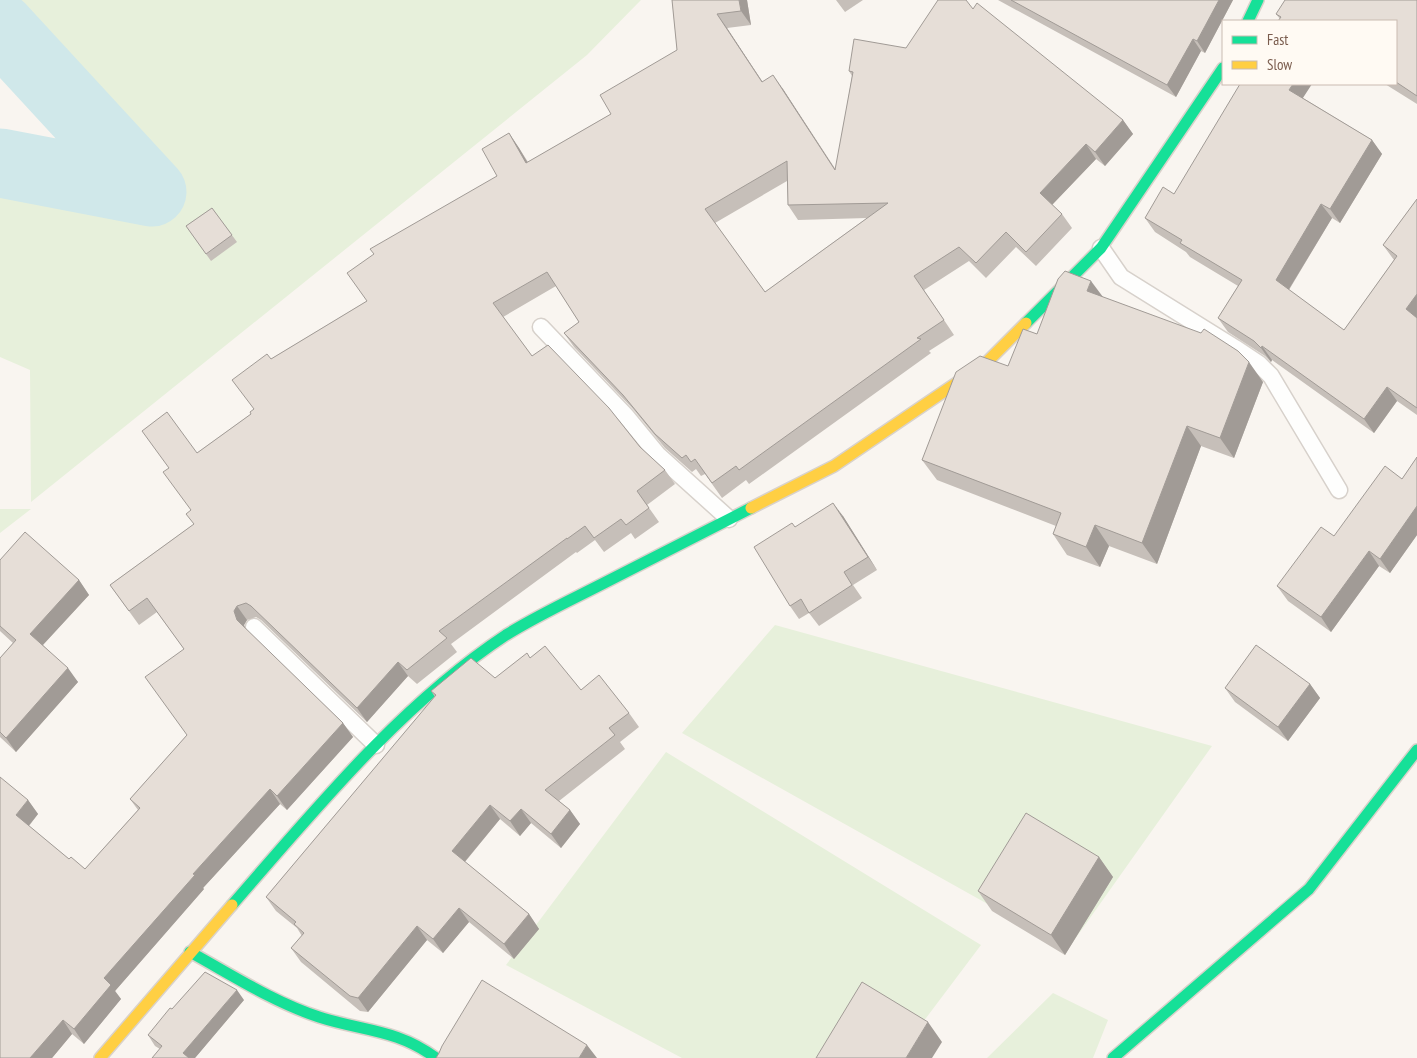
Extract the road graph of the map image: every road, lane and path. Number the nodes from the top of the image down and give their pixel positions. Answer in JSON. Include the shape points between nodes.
{"nodes":[{"id":1,"x":1258,"y":0,"type":"edge"},
{"id":2,"x":1248,"y":20,"type":"edge"},
{"id":3,"x":1222,"y":69,"type":"edge"},
{"id":4,"x":1101,"y":248,"type":"junction"},
{"id":5,"x":541,"y":327,"type":"dead end"},
{"id":6,"x":1339,"y":490,"type":"dead end"},
{"id":7,"x":729,"y":519,"type":"junction"},
{"id":8,"x":254,"y":627,"type":"edge"},
{"id":9,"x":376,"y":745,"type":"junction"},
{"id":10,"x":1417,"y":750,"type":"edge"},
{"id":11,"x":190,"y":952,"type":"junction"},
{"id":12,"x":100,"y":1058,"type":"edge"},
{"id":13,"x":436,"y":1058,"type":"edge"},
{"id":14,"x":1113,"y":1058,"type":"edge"}],
"edges":[{"from":1,"to":2,"type":"street"},
{"from":3,"to":4,"type":"street"},
{"from":4,"to":6,"type":"lane","via":[[1121,277],[1235,348],[1271,376]]},
{"from":4,"to":7,"type":"street","via":[[986,363],[834,466]]},
{"from":5,"to":7,"type":"lane","via":[[626,416],[658,455]]},
{"from":7,"to":9,"type":"street","via":[[507,635],[416,705]]},
{"from":8,"to":9,"type":"lane"},
{"from":9,"to":11,"type":"street"},
{"from":10,"to":14,"type":"street","via":[[1309,889]]},
{"from":11,"to":12,"type":"street"},
{"from":11,"to":13,"type":"street","via":[[286,1004],[320,1017],[399,1035],[425,1048]]}]}
